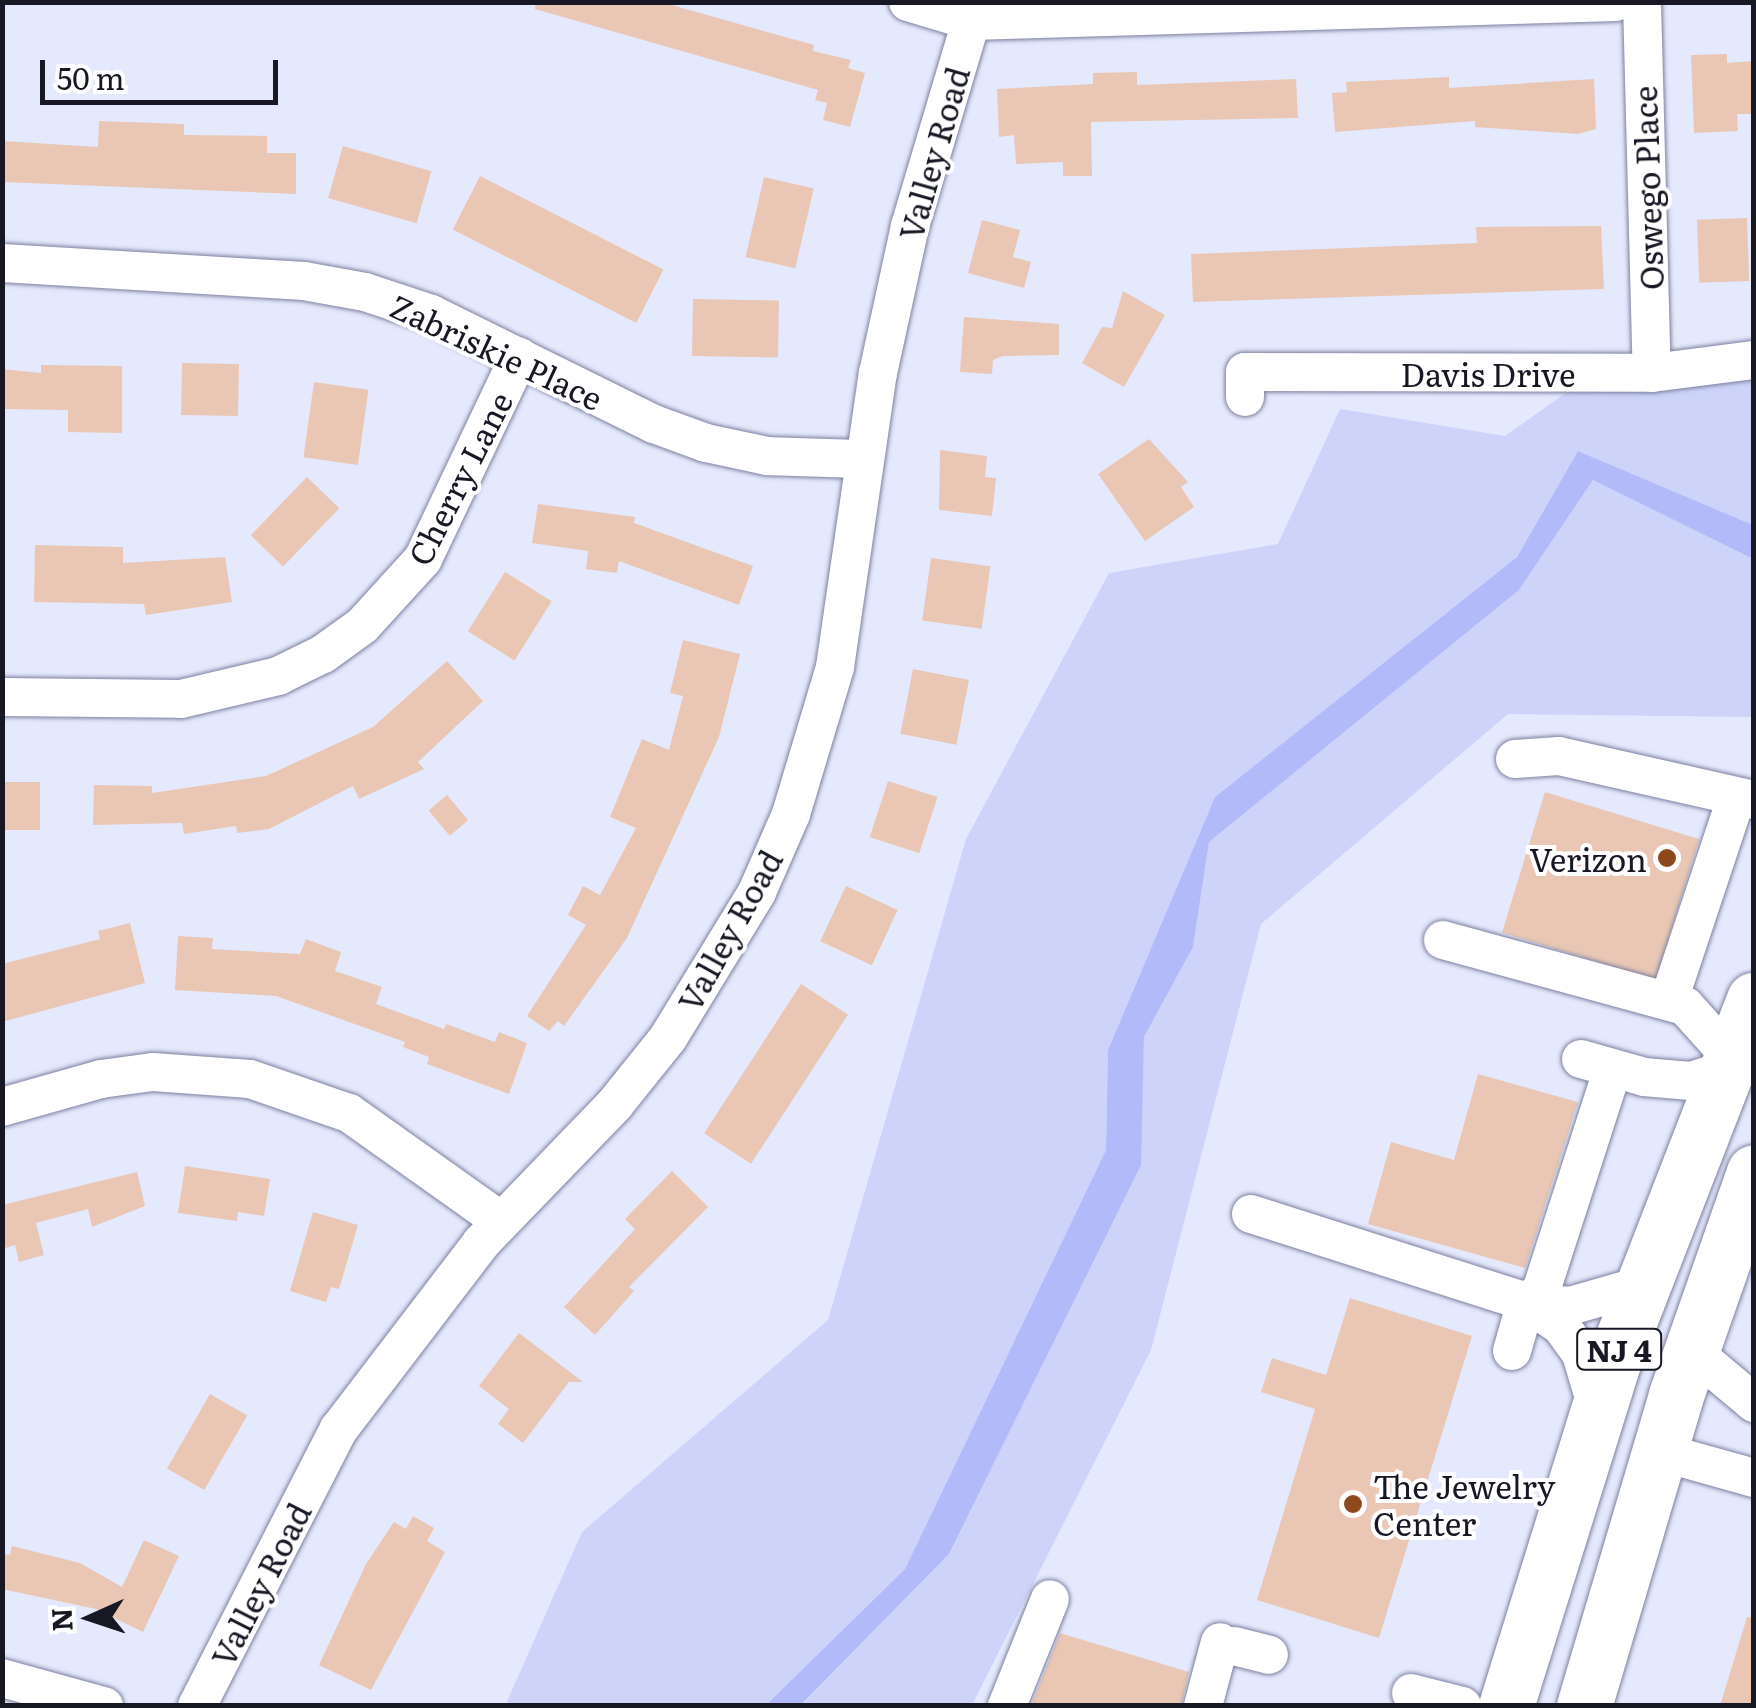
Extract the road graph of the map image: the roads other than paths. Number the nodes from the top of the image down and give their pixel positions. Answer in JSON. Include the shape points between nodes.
{"nodes":[{"id":1,"x":908,"y":2,"type":"edge"},
{"id":2,"x":1616,"y":2,"type":"edge"},
{"id":3,"x":1642,"y":2,"type":"edge"},
{"id":4,"x":972,"y":21,"type":"junction"},
{"id":5,"x":2,"y":264,"type":"edge"},
{"id":6,"x":519,"y":357,"type":"junction"},
{"id":7,"x":1754,"y":360,"type":"edge"},
{"id":8,"x":1652,"y":373,"type":"junction"},
{"id":9,"x":1246,"y":396,"type":"dead end"},
{"id":10,"x":865,"y":459,"type":"junction"},
{"id":11,"x":2,"y":697,"type":"edge"},
{"id":12,"x":1515,"y":758,"type":"dead end"},
{"id":13,"x":1745,"y":799,"type":"edge"},
{"id":14,"x":1443,"y":940,"type":"dead end"},
{"id":15,"x":1669,"y":1000,"type":"junction"},
{"id":16,"x":1754,"y":1000,"type":"edge"},
{"id":17,"x":1729,"y":1063,"type":"junction"},
{"id":18,"x":2,"y":1106,"type":"edge"},
{"id":19,"x":1754,"y":1172,"type":"edge"},
{"id":20,"x":1251,"y":1214,"type":"dead end"},
{"id":21,"x":501,"y":1221,"type":"junction"},
{"id":22,"x":1643,"y":1284,"type":"junction"},
{"id":23,"x":1526,"y":1302,"type":"junction"},
{"id":24,"x":1512,"y":1350,"type":"dead end"},
{"id":25,"x":1692,"y":1351,"type":"junction"},
{"id":26,"x":1754,"y":1403,"type":"edge"},
{"id":27,"x":1598,"y":1411,"type":"junction"},
{"id":28,"x":1661,"y":1452,"type":"junction"},
{"id":29,"x":1754,"y":1478,"type":"edge"},
{"id":30,"x":1050,"y":1598,"type":"dead end"},
{"id":31,"x":1241,"y":1647,"type":"dead end"},
{"id":32,"x":2,"y":1678,"type":"edge"},
{"id":33,"x":1411,"y":1693,"type":"dead end"},
{"id":34,"x":1487,"y":1705,"type":"edge"},
{"id":35,"x":104,"y":1706,"type":"edge"},
{"id":36,"x":197,"y":1706,"type":"edge"},
{"id":37,"x":1007,"y":1706,"type":"edge"},
{"id":38,"x":1203,"y":1706,"type":"edge"},
{"id":39,"x":1584,"y":1706,"type":"edge"}],
"edges":[{"from":1,"to":4,"type":"street"},
{"from":2,"to":4,"type":"street"},
{"from":3,"to":8,"type":"street","name":"Oswego Place"},
{"from":4,"to":10,"type":"street","name":"Valley Road","via":[[910,226]]},
{"from":5,"to":6,"type":"street","name":"Zabriskie Place","via":[[304,281],[431,314]]},
{"from":6,"to":10,"type":"street","name":"Zabriskie Place","via":[[654,424],[706,442],[767,456]]},
{"from":6,"to":11,"type":"street","name":"Cherry Lane","via":[[423,560],[363,625],[323,654],[278,676],[181,699]]},
{"from":7,"to":8,"type":"street","name":"Davis Drive"},
{"from":8,"to":9,"type":"street","name":"Davis Drive","via":[[1245,372]]},
{"from":10,"to":21,"type":"street","name":"Valley Road","via":[[835,667],[790,814],[756,892],[668,1038],[615,1104]]},
{"from":12,"to":13,"type":"street","via":[[1559,756]]},
{"from":13,"to":15,"type":"street"},
{"from":14,"to":15,"type":"street"},
{"from":15,"to":17,"type":"street","via":[[1707,1023]]},
{"from":16,"to":17,"type":"highway","number":"NJ 4"},
{"from":17,"to":22,"type":"highway","number":"NJ 4"},
{"from":17,"to":23,"type":"street","via":[[1691,1081],[1597,1063],[1541,1291]]},
{"from":18,"to":21,"type":"street","via":[[152,1072],[250,1079],[349,1114]]},
{"from":19,"to":25,"type":"highway","number":"NJ 4"},
{"from":20,"to":23,"type":"street"},
{"from":21,"to":36,"type":"street","name":"Valley Road","via":[[339,1429]]},
{"from":22,"to":23,"type":"street","via":[[1570,1306]]},
{"from":22,"to":27,"type":"highway","number":"NJ 4"},
{"from":23,"to":24,"type":"street"},
{"from":23,"to":27,"type":"street","via":[[1560,1326],[1580,1354]]},
{"from":25,"to":26,"type":"street"},
{"from":25,"to":28,"type":"highway","number":"NJ 4"},
{"from":27,"to":34,"type":"highway","number":"NJ 4"},
{"from":28,"to":29,"type":"street"},
{"from":28,"to":39,"type":"highway","number":"NJ 4"},
{"from":30,"to":37,"type":"street"},
{"from":31,"to":38,"type":"street"},
{"from":32,"to":35,"type":"street"},
{"from":33,"to":34,"type":"street"}]}
